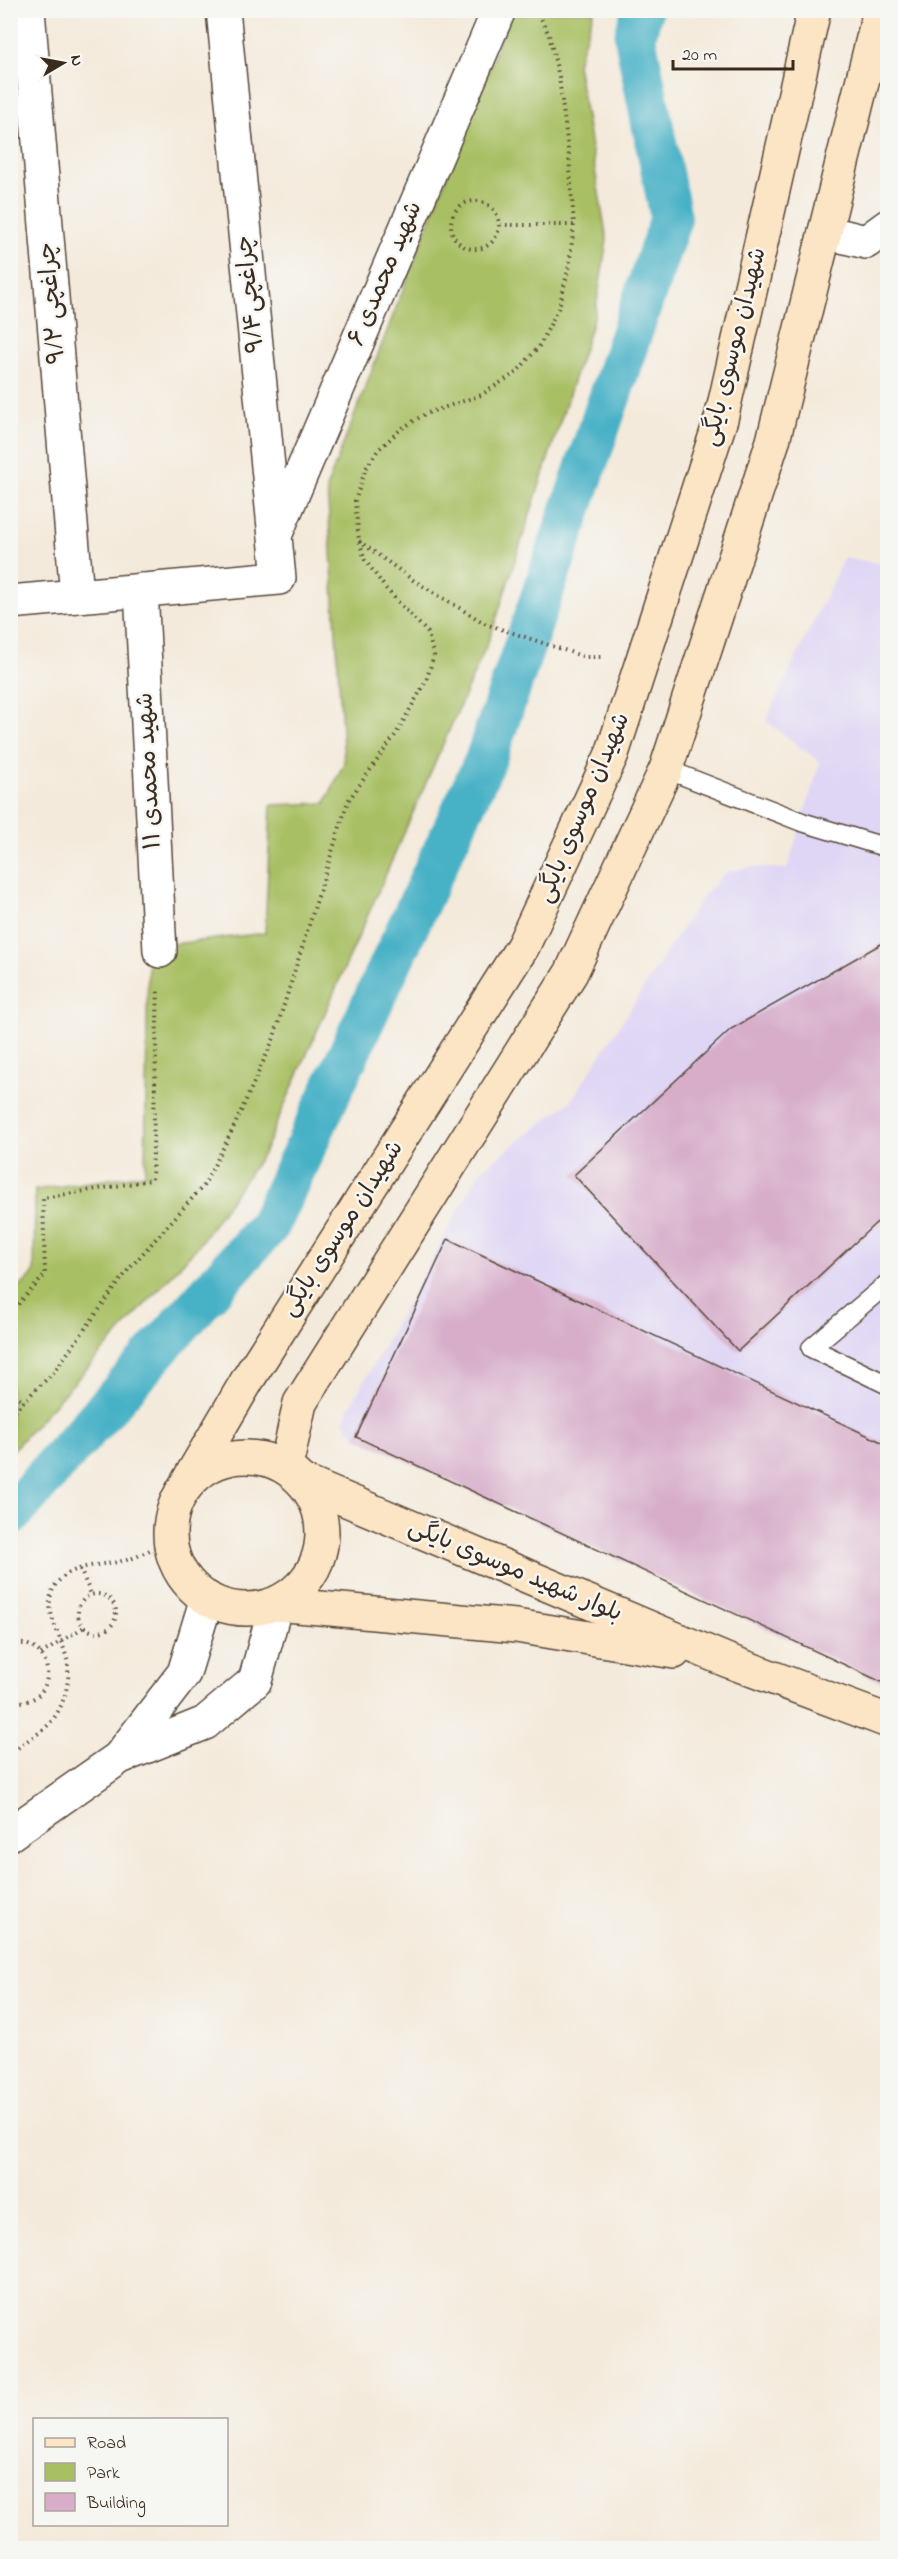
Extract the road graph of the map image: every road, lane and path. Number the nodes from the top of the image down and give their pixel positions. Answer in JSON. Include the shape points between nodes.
{"nodes":[{"id":1,"x":28,"y":10,"type":"edge"},
{"id":2,"x":223,"y":10,"type":"edge"},
{"id":3,"x":499,"y":10,"type":"edge"},
{"id":4,"x":537,"y":10,"type":"edge"},
{"id":5,"x":814,"y":10,"type":"edge"},
{"id":6,"x":880,"y":10,"type":"edge"},
{"id":7,"x":500,"y":225,"type":"junction"},
{"id":8,"x":573,"y":225,"type":"junction"},
{"id":9,"x":888,"y":226,"type":"edge"},
{"id":10,"x":825,"y":232,"type":"junction"},
{"id":11,"x":274,"y":537,"type":"junction"},
{"id":12,"x":359,"y":540,"type":"junction"},
{"id":13,"x":141,"y":590,"type":"junction"},
{"id":14,"x":77,"y":596,"type":"junction"},
{"id":15,"x":10,"y":602,"type":"edge"},
{"id":16,"x":585,"y":657,"type":"dead end"},
{"id":17,"x":666,"y":769,"type":"junction"},
{"id":18,"x":888,"y":848,"type":"edge"},
{"id":19,"x":160,"y":951,"type":"joint"},
{"id":20,"x":888,"y":1283,"type":"edge"},
{"id":21,"x":10,"y":1313,"type":"edge"},
{"id":22,"x":888,"y":1385,"type":"edge"},
{"id":23,"x":10,"y":1390,"type":"edge"},
{"id":24,"x":24,"y":1402,"type":"junction"},
{"id":25,"x":10,"y":1415,"type":"edge"},
{"id":26,"x":295,"y":1474,"type":"junction"},
{"id":27,"x":181,"y":1493,"type":"junction"},
{"id":28,"x":170,"y":1539,"type":"junction"},
{"id":29,"x":80,"y":1569,"type":"junction"},
{"id":30,"x":92,"y":1594,"type":"junction"},
{"id":31,"x":207,"y":1598,"type":"junction"},
{"id":32,"x":276,"y":1604,"type":"junction"},
{"id":33,"x":84,"y":1627,"type":"junction"},
{"id":34,"x":61,"y":1642,"type":"junction"},
{"id":35,"x":10,"y":1645,"type":"edge"},
{"id":36,"x":41,"y":1654,"type":"junction"},
{"id":37,"x":726,"y":1660,"type":"junction"},
{"id":38,"x":10,"y":1701,"type":"edge"},
{"id":39,"x":888,"y":1721,"type":"edge"},
{"id":40,"x":10,"y":1757,"type":"edge"},
{"id":41,"x":120,"y":1757,"type":"junction"},
{"id":42,"x":10,"y":1834,"type":"edge"}],
"edges":[{"from":1,"to":14,"type":"street","name":"۹/۲ چراغچی"},
{"from":2,"to":11,"type":"street","name":"۹/۴چراغچی"},
{"from":3,"to":11,"type":"street","name":"شهید محمدی ۶"},
{"from":4,"to":8,"type":"path","via":[[549,35],[559,77]]},
{"from":5,"to":27,"type":"street","name":"شهیدان موسوی بایگی","via":[[721,419],[612,754],[523,946],[248,1378]]},
{"from":6,"to":10,"type":"street"},
{"from":7,"to":7,"type":"path","via":[[492,206],[471,200],[453,213],[451,224],[459,243],[469,249],[490,245]]},
{"from":7,"to":8,"type":"path"},
{"from":8,"to":12,"type":"path","via":[[559,307],[540,345],[518,372],[481,395],[424,414],[378,450],[366,468],[355,501]]},
{"from":9,"to":10,"type":"street","via":[[866,242]]},
{"from":10,"to":17,"type":"street","via":[[773,441]]},
{"from":11,"to":13,"type":"street","name":"۹/۴چراغچی","via":[[279,578]]},
{"from":12,"to":16,"type":"path","via":[[413,580],[486,624]]},
{"from":12,"to":24,"type":"path","via":[[365,560],[428,633],[434,656],[426,681],[396,734],[348,801],[273,1040],[204,1185],[128,1270],[53,1373]]},
{"from":13,"to":14,"type":"street"},
{"from":13,"to":19,"type":"street","name":"شهید محمدی ۱۱"},
{"from":14,"to":15,"type":"street"},
{"from":17,"to":18,"type":"lane","via":[[802,822]]},
{"from":17,"to":26,"type":"street","via":[[570,973],[300,1403]]},
{"from":19,"to":21,"type":"path","via":[[152,1180],[43,1198],[45,1275]]},
{"from":20,"to":22,"type":"lane","via":[[811,1348]]},
{"from":23,"to":24,"type":"path"},
{"from":24,"to":25,"type":"path"},
{"from":26,"to":27,"type":"street","via":[[264,1457],[240,1456],[216,1461],[196,1474]]},
{"from":26,"to":32,"type":"street","via":[[317,1503],[323,1526],[321,1550],[312,1573],[296,1591]]},
{"from":26,"to":37,"type":"street","name":"بلوار شهید موسوی بایگی"},
{"from":27,"to":28,"type":"street","via":[[172,1515]]},
{"from":28,"to":29,"type":"path","via":[[132,1558]]},
{"from":28,"to":31,"type":"street","via":[[175,1562],[188,1583]]},
{"from":29,"to":30,"type":"path"},
{"from":29,"to":34,"type":"path","via":[[63,1577],[54,1589],[52,1622]]},
{"from":30,"to":33,"type":"path","via":[[83,1599],[78,1609]]},
{"from":30,"to":33,"type":"path","via":[[111,1598],[116,1617],[103,1632]]},
{"from":31,"to":32,"type":"street","via":[[229,1608],[253,1610]]},
{"from":31,"to":41,"type":"street","via":[[184,1673]]},
{"from":32,"to":37,"type":"street","name":"بلوار شهید موسوی بایگی","via":[[516,1626]]},
{"from":32,"to":41,"type":"street","via":[[255,1682],[205,1723]]},
{"from":33,"to":34,"type":"path"},
{"from":34,"to":36,"type":"path"},
{"from":34,"to":40,"type":"path","via":[[68,1665],[58,1714],[44,1729],[21,1743]]},
{"from":35,"to":36,"type":"path","via":[[31,1646]]},
{"from":36,"to":38,"type":"path","via":[[48,1679],[43,1691],[32,1700]]},
{"from":37,"to":39,"type":"street","name":"بلوار شهید موسوی بایگی"},
{"from":41,"to":42,"type":"street"}]}
